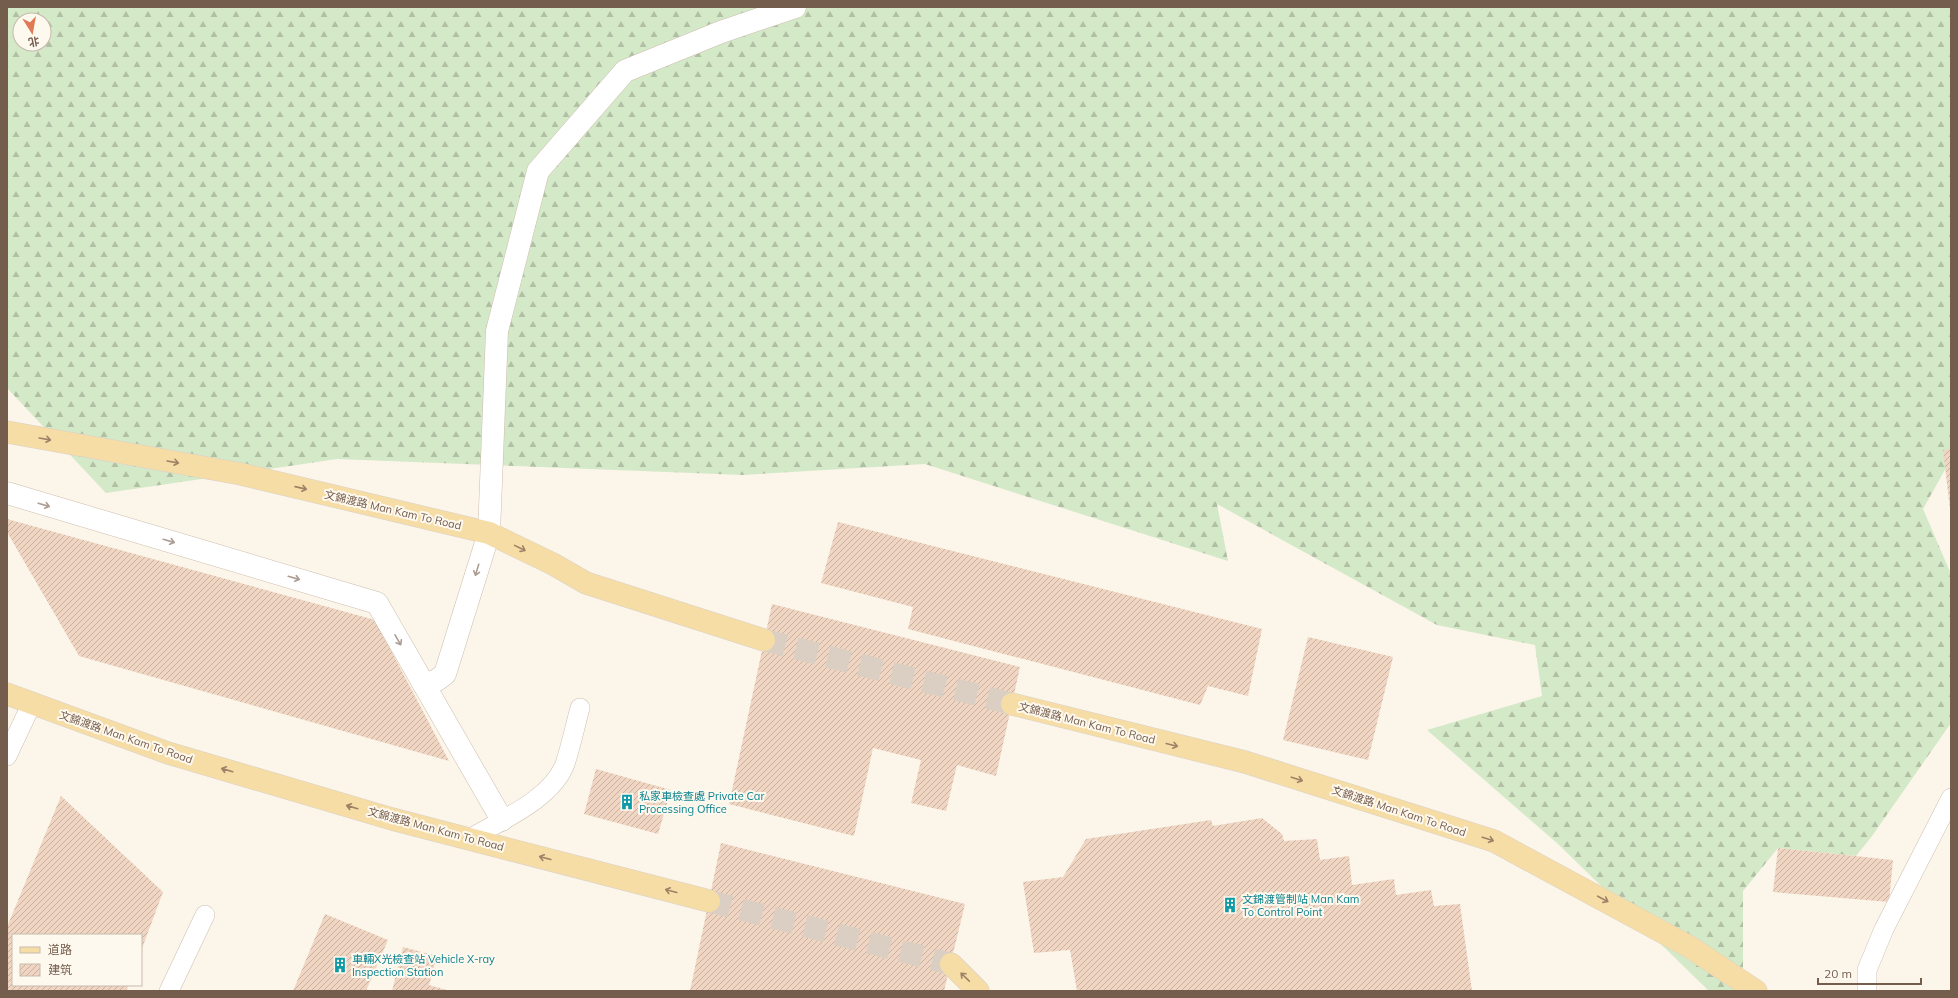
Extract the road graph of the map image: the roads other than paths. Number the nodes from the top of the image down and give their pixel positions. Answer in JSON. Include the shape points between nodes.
{"nodes":[{"id":1,"x":795,"y":7,"type":"edge"},
{"id":2,"x":7,"y":432,"type":"edge"},
{"id":3,"x":7,"y":494,"type":"edge"},
{"id":4,"x":489,"y":533,"type":"junction"},
{"id":5,"x":764,"y":640,"type":"tunnel mouth"},
{"id":6,"x":424,"y":684,"type":"junction"},
{"id":7,"x":7,"y":694,"type":"edge"},
{"id":8,"x":32,"y":703,"type":"junction"},
{"id":9,"x":1012,"y":704,"type":"tunnel mouth"},
{"id":10,"x":580,"y":708,"type":"dead end"},
{"id":11,"x":7,"y":756,"type":"edge"},
{"id":12,"x":1951,"y":798,"type":"edge"},
{"id":13,"x":502,"y":820,"type":"junction"},
{"id":14,"x":471,"y":838,"type":"junction"},
{"id":15,"x":709,"y":901,"type":"tunnel mouth"},
{"id":16,"x":205,"y":915,"type":"dead end"},
{"id":17,"x":951,"y":964,"type":"tunnel mouth"},
{"id":18,"x":168,"y":991,"type":"edge"},
{"id":19,"x":978,"y":991,"type":"edge"},
{"id":20,"x":1756,"y":991,"type":"edge"},
{"id":21,"x":1867,"y":991,"type":"edge"}],
"edges":[{"from":1,"to":4,"type":"street","via":[[721,32],[624,71],[538,171],[497,331]]},
{"from":2,"to":4,"type":"main road","name":"文錦渡路 Man Kam To Road","one_way":true,"via":[[241,474]]},
{"from":3,"to":6,"type":"street","one_way":true,"via":[[377,603]]},
{"from":4,"to":5,"type":"main road","name":"文錦渡路 Man Kam To Road","one_way":true,"via":[[586,583]]},
{"from":4,"to":6,"type":"street","one_way":true,"via":[[445,674]]},
{"from":6,"to":13,"type":"street"},
{"from":7,"to":8,"type":"main road","name":"文錦渡路 Man Kam To Road"},
{"from":8,"to":11,"type":"lane"},
{"from":14,"to":8,"type":"main road","name":"文錦渡路 Man Kam To Road","one_way":true,"via":[[392,819],[168,753]]},
{"from":9,"to":20,"type":"main road","name":"文錦渡路 Man Kam To Road","one_way":true,"via":[[1244,762],[1494,841],[1690,946]]},
{"from":10,"to":13,"type":"lane","via":[[564,765],[554,782],[539,797]]},
{"from":12,"to":21,"type":"lane","via":[[1884,929],[1867,970]]},
{"from":13,"to":14,"type":"lane"},
{"from":15,"to":14,"type":"main road","name":"文錦渡路 Man Kam To Road","one_way":true},
{"from":16,"to":18,"type":"lane"},
{"from":19,"to":17,"type":"main road","one_way":true}]}
